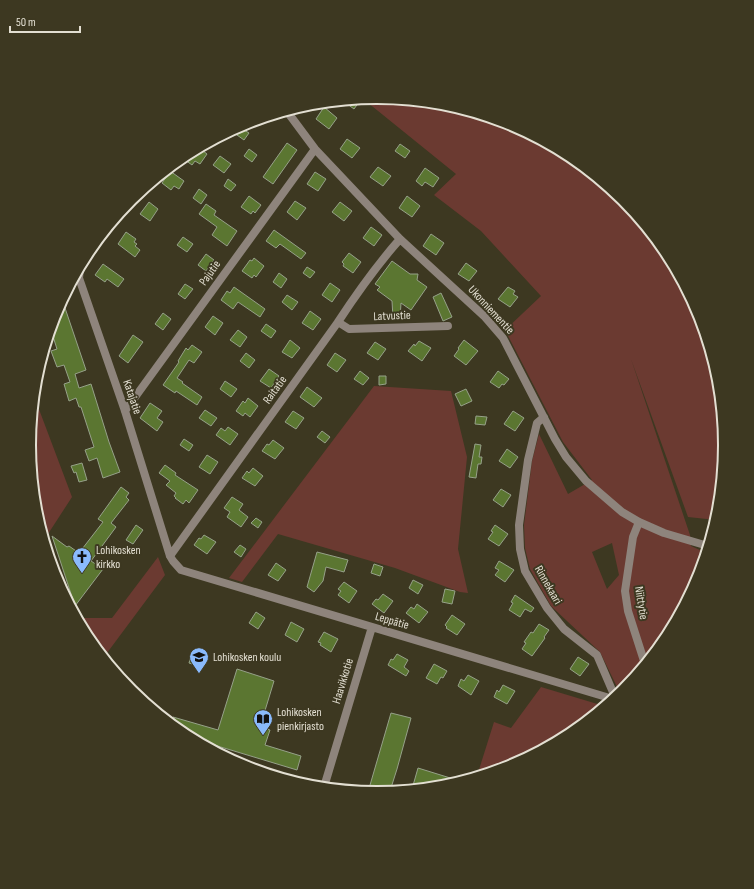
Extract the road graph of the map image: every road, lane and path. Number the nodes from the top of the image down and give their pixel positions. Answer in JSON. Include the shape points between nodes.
{"nodes":[{"id":1,"x":290,"y":115,"type":"edge"},
{"id":2,"x":315,"y":149,"type":"junction"},
{"id":3,"x":400,"y":239,"type":"junction"},
{"id":4,"x":79,"y":279,"type":"edge"},
{"id":5,"x":338,"y":322,"type":"junction"},
{"id":6,"x":448,"y":326,"type":"dead end"},
{"id":7,"x":125,"y":411,"type":"junction"},
{"id":8,"x":544,"y":417,"type":"junction"},
{"id":9,"x":639,"y":522,"type":"junction"},
{"id":10,"x":703,"y":544,"type":"edge"},
{"id":11,"x":170,"y":556,"type":"junction"},
{"id":12,"x":372,"y":628,"type":"junction"},
{"id":13,"x":643,"y":658,"type":"edge"},
{"id":14,"x":612,"y":691,"type":"edge"},
{"id":15,"x":606,"y":697,"type":"edge"},
{"id":16,"x":326,"y":782,"type":"edge"}],
"edges":[{"from":1,"to":2,"type":"street","name":"Ukonniementie"},
{"from":2,"to":3,"type":"street","name":"Ukonniementie"},
{"from":2,"to":7,"type":"street","name":"Pajutie"},
{"from":3,"to":5,"type":"street","name":"Raitatie"},
{"from":3,"to":8,"type":"street","name":"Ukonniementie","via":[[484,316],[503,338]]},
{"from":4,"to":7,"type":"street","name":"Katajatie"},
{"from":5,"to":6,"type":"street","name":"Latvustie","via":[[349,329]]},
{"from":5,"to":11,"type":"street","name":"Raitatie"},
{"from":7,"to":11,"type":"street","name":"Katajatie"},
{"from":8,"to":9,"type":"street","name":"Ukonniementie","via":[[566,457],[586,481],[622,512]]},
{"from":8,"to":14,"type":"street","name":"Rinnekaari","via":[[537,423],[528,460],[519,525],[520,549],[525,571],[551,614],[564,629],[597,655]]},
{"from":9,"to":10,"type":"street","name":"Ukonniementie","via":[[664,533]]},
{"from":9,"to":13,"type":"street","name":"Niittytie","via":[[633,537],[625,591],[628,611]]},
{"from":11,"to":12,"type":"street","name":"Leppätie","via":[[182,570]]},
{"from":12,"to":15,"type":"street","name":"Leppätie"},
{"from":12,"to":16,"type":"street","name":"Haavikkotie"}]}
